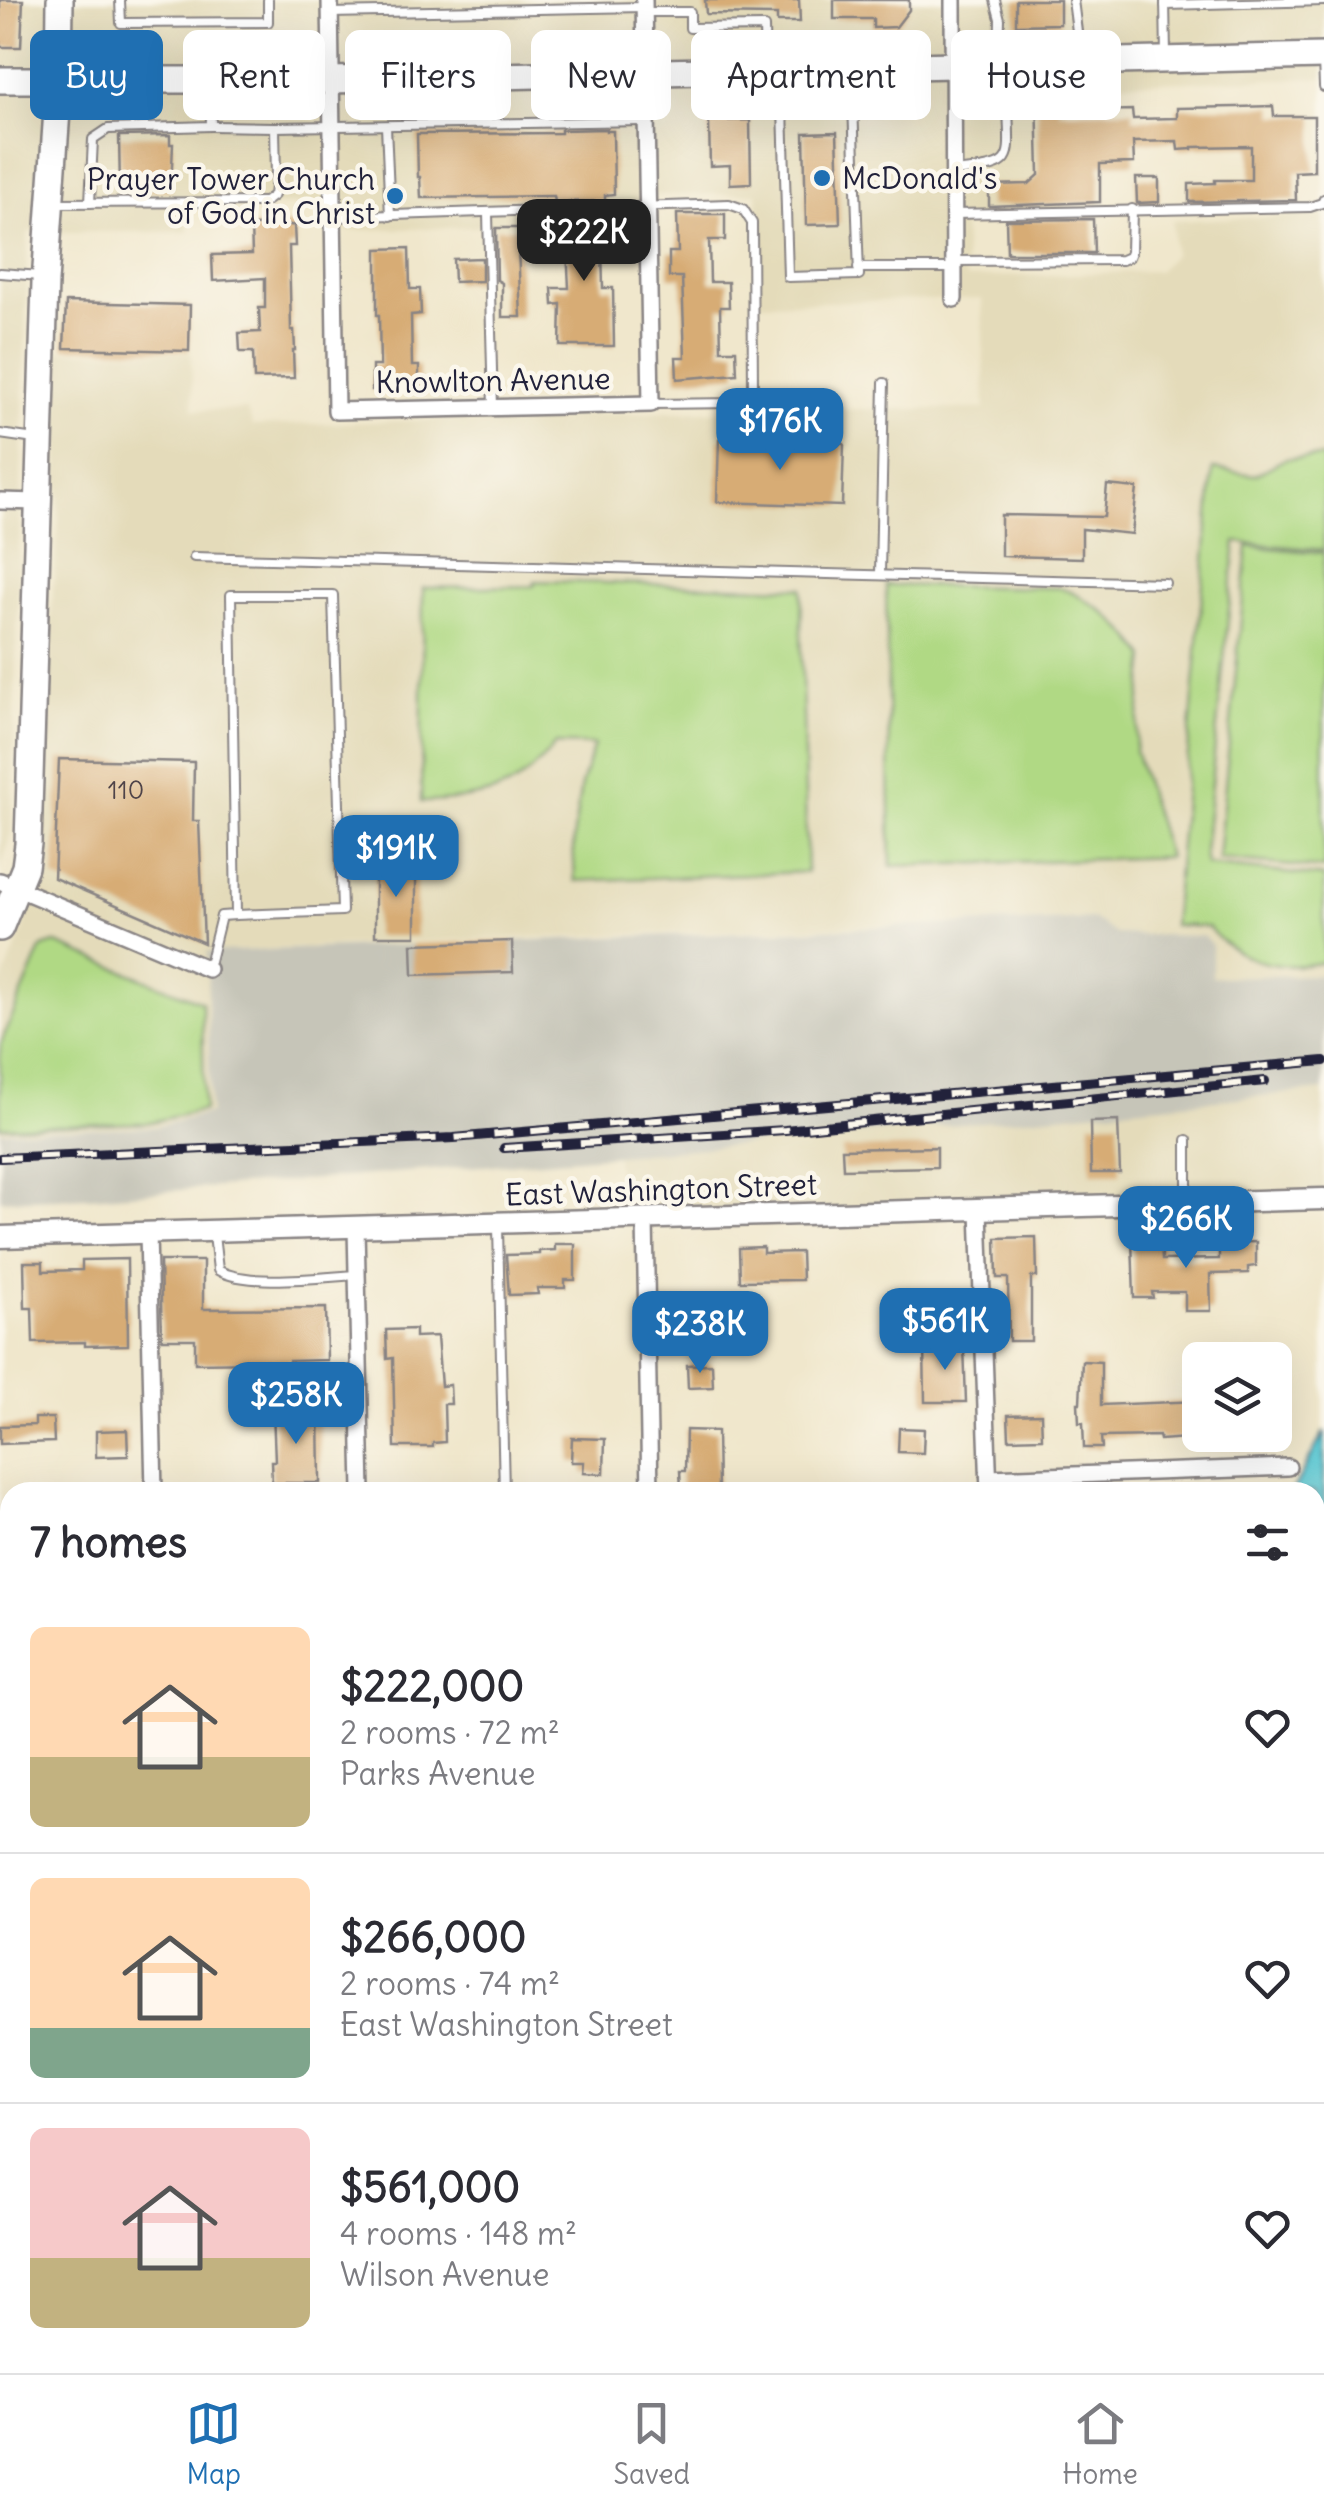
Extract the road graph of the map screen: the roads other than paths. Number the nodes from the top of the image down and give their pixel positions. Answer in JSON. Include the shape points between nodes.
{"nodes":[{"id":1,"x":60,"y":0,"type":"edge"},
{"id":2,"x":120,"y":0,"type":"edge"},
{"id":3,"x":268,"y":0,"type":"edge"},
{"id":4,"x":369,"y":0,"type":"edge"},
{"id":5,"x":953,"y":0,"type":"edge"},
{"id":6,"x":995,"y":0,"type":"edge"},
{"id":7,"x":1073,"y":0,"type":"edge"},
{"id":8,"x":1165,"y":2,"type":"edge"},
{"id":9,"x":1324,"y":2,"type":"edge"},
{"id":10,"x":644,"y":6,"type":"edge"},
{"id":11,"x":330,"y":7,"type":"edge"},
{"id":12,"x":370,"y":13,"type":"junction"},
{"id":13,"x":60,"y":30,"type":"edge"},
{"id":14,"x":765,"y":30,"type":"edge"},
{"id":15,"x":954,"y":30,"type":"edge"},
{"id":16,"x":1000,"y":30,"type":"edge"},
{"id":17,"x":1078,"y":30,"type":"edge"},
{"id":18,"x":1323,"y":56,"type":"edge"},
{"id":19,"x":1166,"y":60,"type":"junction"},
{"id":20,"x":1121,"y":61,"type":"edge"},
{"id":21,"x":531,"y":74,"type":"edge"},
{"id":22,"x":0,"y":80,"type":"edge"},
{"id":23,"x":325,"y":80,"type":"edge"},
{"id":24,"x":332,"y":80,"type":"junction"},
{"id":25,"x":30,"y":81,"type":"edge"},
{"id":26,"x":1324,"y":87,"type":"edge"},
{"id":27,"x":56,"y":120,"type":"edge"},
{"id":28,"x":211,"y":120,"type":"edge"},
{"id":29,"x":777,"y":120,"type":"edge"},
{"id":30,"x":854,"y":120,"type":"edge"},
{"id":31,"x":954,"y":120,"type":"edge"},
{"id":32,"x":1008,"y":120,"type":"edge"},
{"id":33,"x":645,"y":121,"type":"joint"},
{"id":34,"x":211,"y":126,"type":"junction"},
{"id":35,"x":386,"y":126,"type":"junction"},
{"id":36,"x":275,"y":127,"type":"junction"},
{"id":37,"x":333,"y":127,"type":"junction"},
{"id":38,"x":954,"y":172,"type":"junction"},
{"id":39,"x":1324,"y":199,"type":"edge"},
{"id":40,"x":51,"y":203,"type":"junction"},
{"id":41,"x":90,"y":203,"type":"junction"},
{"id":42,"x":648,"y":207,"type":"junction"},
{"id":43,"x":1132,"y":209,"type":"junction"},
{"id":44,"x":488,"y":214,"type":"junction"},
{"id":45,"x":954,"y":214,"type":"junction"},
{"id":46,"x":390,"y":216,"type":"junction"},
{"id":47,"x":333,"y":218,"type":"junction"},
{"id":48,"x":954,"y":265,"type":"junction"},
{"id":49,"x":858,"y":268,"type":"junction"},
{"id":50,"x":0,"y":273,"type":"edge"},
{"id":51,"x":46,"y":276,"type":"junction"},
{"id":52,"x":954,"y":299,"type":"dead end"},
{"id":53,"x":884,"y":383,"type":"dead end"},
{"id":54,"x":652,"y":404,"type":"junction"},
{"id":55,"x":492,"y":408,"type":"junction"},
{"id":56,"x":0,"y":434,"type":"edge"},
{"id":57,"x":39,"y":439,"type":"junction"},
{"id":58,"x":0,"y":500,"type":"edge"},
{"id":59,"x":38,"y":502,"type":"junction"},
{"id":60,"x":194,"y":557,"type":"dead end"},
{"id":61,"x":880,"y":574,"type":"junction"},
{"id":62,"x":1166,"y":582,"type":"dead end"},
{"id":63,"x":9,"y":885,"type":"edge"},
{"id":64,"x":236,"y":916,"type":"junction"},
{"id":65,"x":0,"y":928,"type":"edge"},
{"id":66,"x":208,"y":968,"type":"joint"},
{"id":67,"x":1188,"y":1140,"type":"dead end"},
{"id":68,"x":1324,"y":1199,"type":"edge"},
{"id":69,"x":1188,"y":1204,"type":"junction"},
{"id":70,"x":980,"y":1210,"type":"junction"},
{"id":71,"x":644,"y":1219,"type":"junction"},
{"id":72,"x":498,"y":1224,"type":"junction"},
{"id":73,"x":356,"y":1228,"type":"junction"},
{"id":74,"x":214,"y":1231,"type":"junction"},
{"id":75,"x":148,"y":1232,"type":"junction"},
{"id":76,"x":0,"y":1237,"type":"edge"},
{"id":77,"x":357,"y":1275,"type":"junction"},
{"id":78,"x":1288,"y":1467,"type":"dead end"},
{"id":79,"x":154,"y":1482,"type":"edge"},
{"id":80,"x":362,"y":1482,"type":"edge"},
{"id":81,"x":504,"y":1482,"type":"edge"},
{"id":82,"x":650,"y":1482,"type":"edge"},
{"id":83,"x":989,"y":1482,"type":"edge"},
{"id":84,"x":1052,"y":1482,"type":"edge"}],
"edges":[{"from":1,"to":13,"type":"main road"},
{"from":2,"to":3,"type":"lane","via":[[121,23],[268,22]]},
{"from":4,"to":12,"type":"lane"},
{"from":5,"to":15,"type":"street"},
{"from":6,"to":16,"type":"lane"},
{"from":7,"to":17,"type":"lane"},
{"from":8,"to":9,"type":"lane"},
{"from":8,"to":19,"type":"lane"},
{"from":10,"to":12,"type":"lane"},
{"from":10,"to":14,"type":"lane","via":[[690,12],[690,28]]},
{"from":11,"to":12,"type":"lane"},
{"from":11,"to":24,"type":"street"},
{"from":18,"to":19,"type":"main road"},
{"from":18,"to":26,"type":"lane"},
{"from":19,"to":20,"type":"main road"},
{"from":21,"to":24,"type":"main road"},
{"from":22,"to":25,"type":"main road"},
{"from":23,"to":24,"type":"main road"},
{"from":24,"to":37,"type":"street"},
{"from":27,"to":40,"type":"main road"},
{"from":28,"to":34,"type":"lane"},
{"from":29,"to":49,"type":"lane","via":[[788,277],[859,275]]},
{"from":30,"to":49,"type":"lane"},
{"from":31,"to":38,"type":"street"},
{"from":32,"to":38,"type":"lane","via":[[1004,162]]},
{"from":33,"to":35,"type":"lane"},
{"from":33,"to":42,"type":"street"},
{"from":34,"to":36,"type":"lane"},
{"from":34,"to":41,"type":"lane","via":[[108,129],[93,139]]},
{"from":35,"to":37,"type":"lane"},
{"from":35,"to":46,"type":"lane"},
{"from":36,"to":37,"type":"lane"},
{"from":36,"to":41,"type":"lane","via":[[274,195],[265,202]]},
{"from":37,"to":47,"type":"street"},
{"from":38,"to":45,"type":"street"},
{"from":39,"to":43,"type":"lane","via":[[1310,207]]},
{"from":40,"to":41,"type":"lane"},
{"from":40,"to":51,"type":"main road"},
{"from":42,"to":44,"type":"lane"},
{"from":42,"to":54,"type":"street"},
{"from":42,"to":54,"type":"lane","via":[[729,204],[743,209],[752,223],[752,390],[736,403]]},
{"from":43,"to":45,"type":"lane"},
{"from":43,"to":48,"type":"lane","via":[[1131,252],[1122,260]]},
{"from":44,"to":46,"type":"lane"},
{"from":44,"to":55,"type":"lane"},
{"from":45,"to":48,"type":"street"},
{"from":46,"to":47,"type":"lane"},
{"from":47,"to":55,"type":"street","name":"Knowlton Avenue","via":[[336,411]]},
{"from":48,"to":49,"type":"lane"},
{"from":48,"to":52,"type":"street"},
{"from":50,"to":51,"type":"lane"},
{"from":51,"to":57,"type":"main road"},
{"from":53,"to":61,"type":"lane"},
{"from":54,"to":55,"type":"street","name":"Knowlton Avenue"},
{"from":56,"to":57,"type":"lane"},
{"from":57,"to":59,"type":"main road"},
{"from":58,"to":59,"type":"street"},
{"from":59,"to":63,"type":"main road","via":[[28,844],[25,868]]},
{"from":60,"to":61,"type":"lane"},
{"from":61,"to":62,"type":"lane"},
{"from":63,"to":65,"type":"main road"},
{"from":63,"to":66,"type":"street"},
{"from":64,"to":64,"type":"lane","via":[[342,911],[333,595],[230,595]]},
{"from":64,"to":66,"type":"lane","via":[[221,916]]},
{"from":67,"to":69,"type":"lane"},
{"from":68,"to":69,"type":"street","name":"East Washington Street"},
{"from":69,"to":70,"type":"street","name":"East Washington Street"},
{"from":70,"to":71,"type":"street","name":"East Washington Street"},
{"from":70,"to":83,"type":"street"},
{"from":71,"to":72,"type":"street","name":"East Washington Street"},
{"from":71,"to":82,"type":"street"},
{"from":72,"to":73,"type":"street","name":"East Washington Street"},
{"from":72,"to":81,"type":"lane"},
{"from":73,"to":74,"type":"street","name":"East Washington Street"},
{"from":73,"to":77,"type":"street"},
{"from":74,"to":75,"type":"street","name":"East Washington Street"},
{"from":74,"to":77,"type":"lane","via":[[224,1274]]},
{"from":75,"to":76,"type":"street","name":"East Washington Street"},
{"from":75,"to":79,"type":"street"},
{"from":77,"to":80,"type":"street"},
{"from":78,"to":84,"type":"street"}]}
